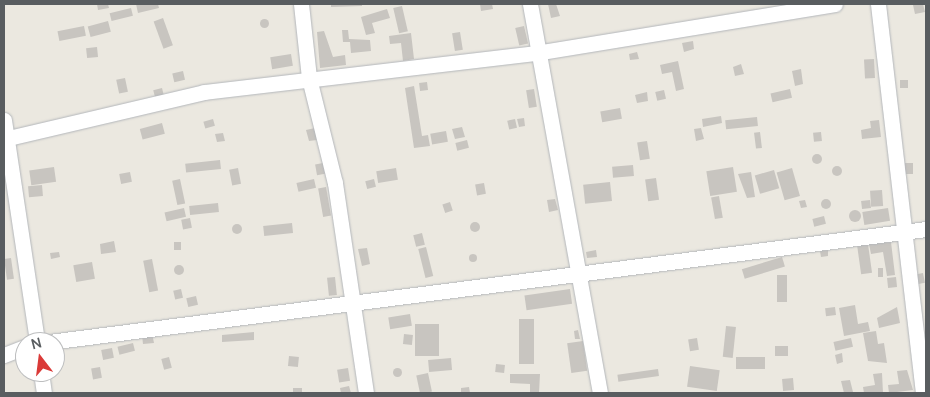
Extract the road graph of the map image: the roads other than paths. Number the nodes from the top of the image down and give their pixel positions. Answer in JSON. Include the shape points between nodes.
{"nodes":[{"id":1,"x":301,"y":4,"type":"edge"},
{"id":2,"x":530,"y":4,"type":"edge"},
{"id":3,"x":835,"y":4,"type":"edge"},
{"id":4,"x":878,"y":4,"type":"edge"},
{"id":5,"x":536,"y":53,"type":"junction"},
{"id":6,"x":308,"y":78,"type":"junction"},
{"id":7,"x":4,"y":120,"type":"edge"},
{"id":8,"x":5,"y":139,"type":"edge"},
{"id":9,"x":926,"y":229,"type":"edge"},
{"id":10,"x":902,"y":232,"type":"junction"},
{"id":11,"x":578,"y":274,"type":"junction"},
{"id":12,"x":354,"y":305,"type":"junction"},
{"id":13,"x":35,"y":332,"type":"edge"},
{"id":14,"x":65,"y":340,"type":"edge"},
{"id":15,"x":366,"y":393,"type":"edge"},
{"id":16,"x":600,"y":393,"type":"edge"},
{"id":17,"x":923,"y":393,"type":"edge"}],
"edges":[{"from":1,"to":6,"type":"street"},
{"from":2,"to":5,"type":"street"},
{"from":3,"to":5,"type":"street"},
{"from":4,"to":10,"type":"street"},
{"from":5,"to":6,"type":"street"},
{"from":5,"to":11,"type":"street"},
{"from":6,"to":8,"type":"street","via":[[204,92]]},
{"from":6,"to":12,"type":"street","via":[[335,183]]},
{"from":7,"to":8,"type":"street"},
{"from":8,"to":13,"type":"street"},
{"from":9,"to":10,"type":"street"},
{"from":10,"to":11,"type":"street"},
{"from":10,"to":17,"type":"street"},
{"from":11,"to":12,"type":"street"},
{"from":11,"to":16,"type":"street"},
{"from":12,"to":14,"type":"street"},
{"from":12,"to":15,"type":"street"}]}
